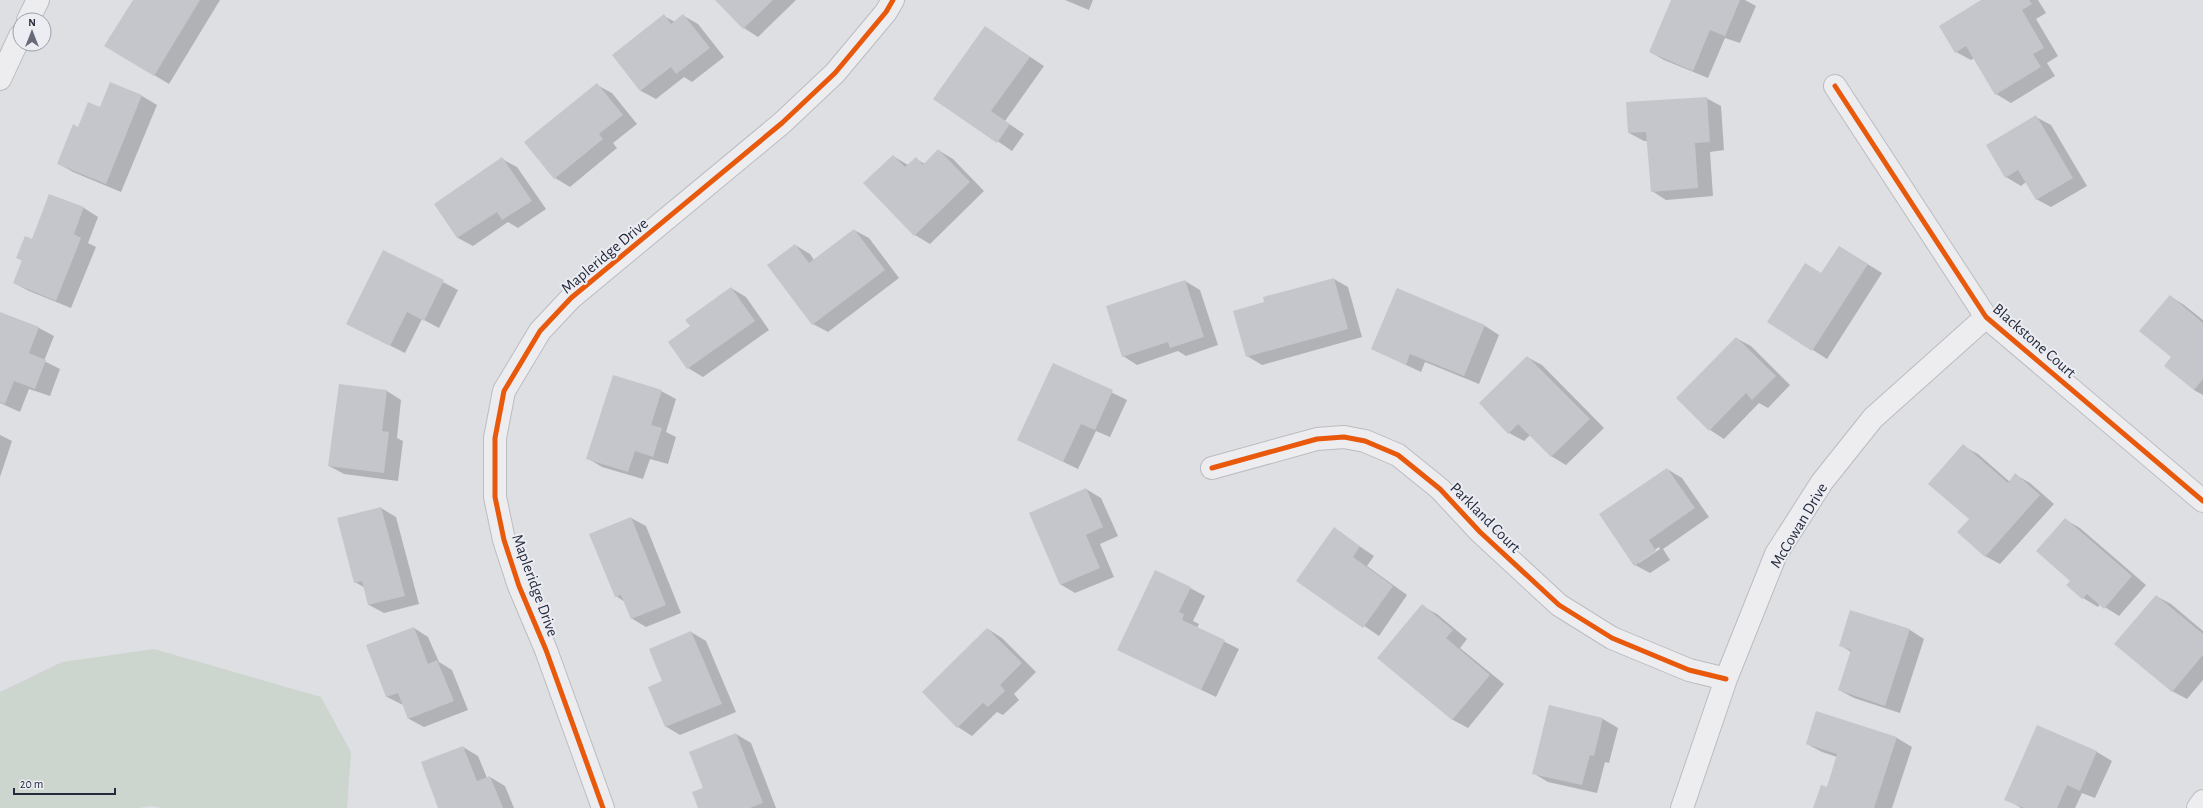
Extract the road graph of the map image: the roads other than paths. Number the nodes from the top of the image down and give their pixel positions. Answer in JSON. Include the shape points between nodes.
{"nodes":[{"id":1,"x":38,"y":0,"type":"edge"},
{"id":2,"x":893,"y":0,"type":"edge"},
{"id":3,"x":32,"y":12,"type":"edge"},
{"id":4,"x":13,"y":52,"type":"edge"},
{"id":5,"x":0,"y":79,"type":"edge"},
{"id":6,"x":1835,"y":86,"type":"dead end"},
{"id":7,"x":1986,"y":317,"type":"junction"},
{"id":8,"x":1212,"y":468,"type":"dead end"},
{"id":9,"x":2203,"y":501,"type":"edge"},
{"id":10,"x":1726,"y":679,"type":"junction"},
{"id":11,"x":2203,"y":801,"type":"edge"},
{"id":12,"x":602,"y":808,"type":"edge"},
{"id":13,"x":1682,"y":808,"type":"edge"},
{"id":14,"x":2198,"y":808,"type":"edge"}],
"edges":[{"from":1,"to":3,"type":"street"},
{"from":2,"to":12,"type":"street","name":"Mapleridge Drive","via":[[886,12],[834,73],[787,118],[571,298],[540,331],[504,391],[495,438],[495,497],[504,540]]},
{"from":4,"to":5,"type":"street"},
{"from":6,"to":7,"type":"street","name":"Blackstone Court"},
{"from":7,"to":9,"type":"street","name":"Blackstone Court"},
{"from":7,"to":10,"type":"street","name":"McCowan Drive","via":[[1873,418],[1822,482],[1776,554]]},
{"from":8,"to":10,"type":"street","name":"Parkland Court","via":[[1323,438],[1344,437],[1398,455],[1440,489],[1480,532],[1559,605],[1612,638],[1689,670]]},
{"from":10,"to":13,"type":"street","name":"McCowan Drive"},
{"from":11,"to":14,"type":"street"}]}
